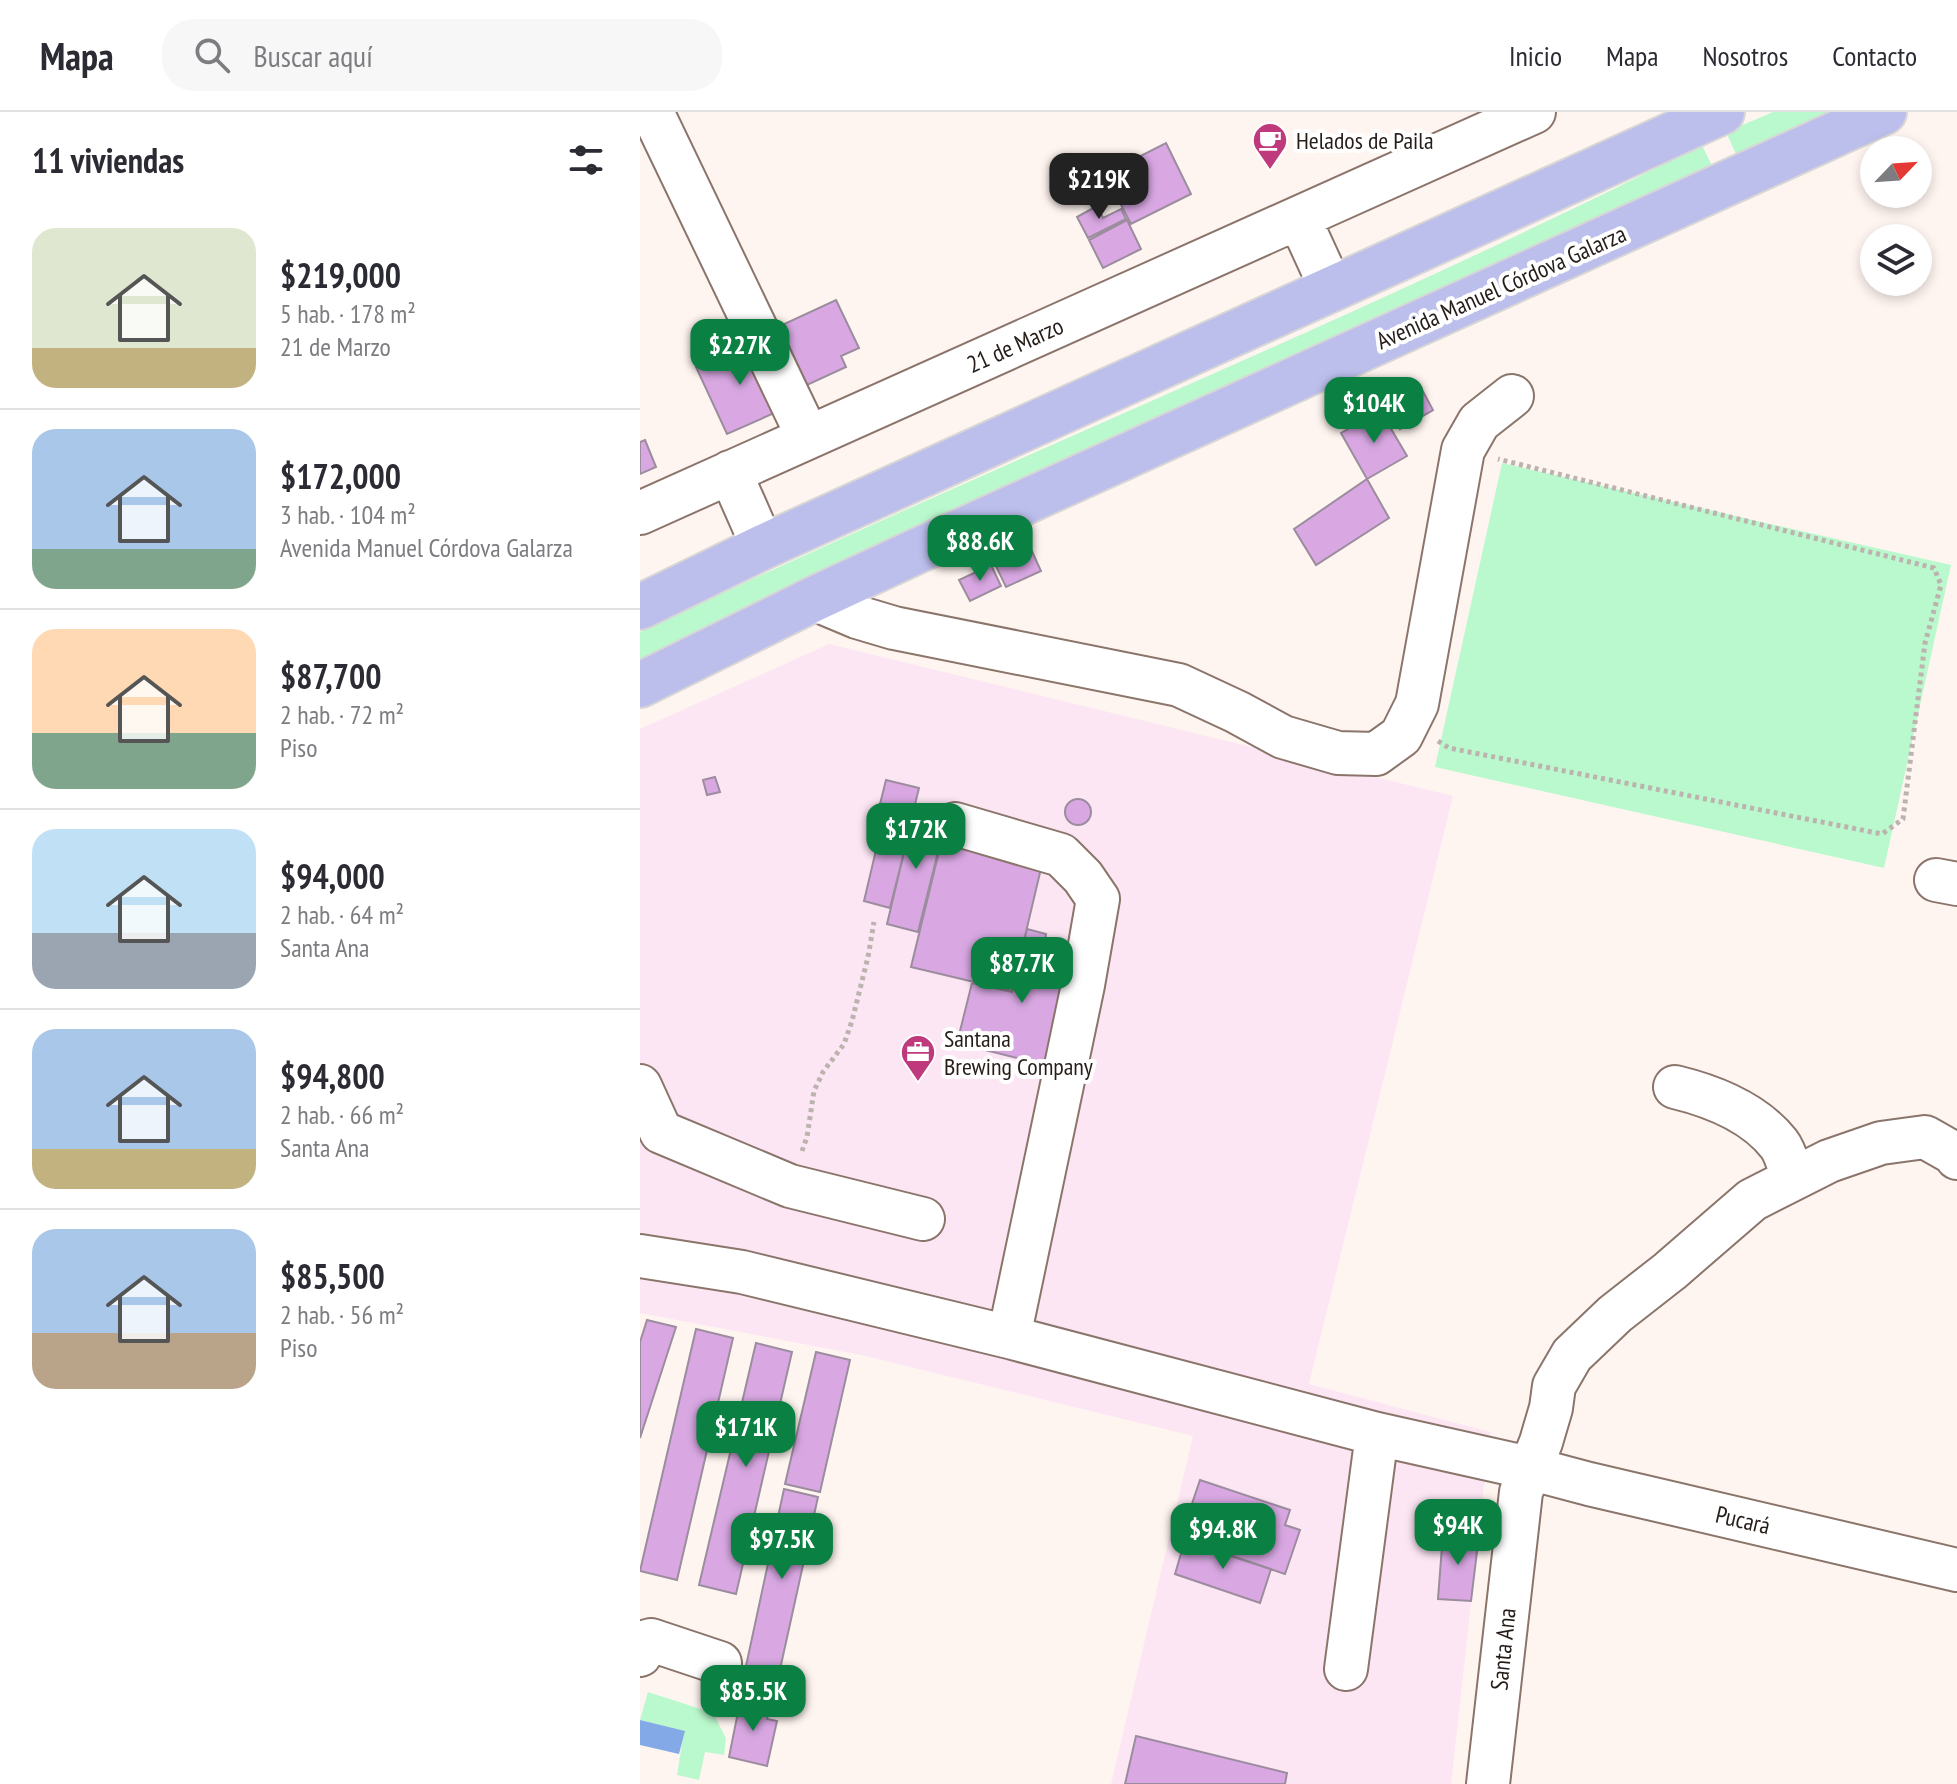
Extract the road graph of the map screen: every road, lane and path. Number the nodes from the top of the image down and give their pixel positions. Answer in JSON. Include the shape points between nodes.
{"nodes":[{"id":1,"x":652,"y":112,"type":"edge"},
{"id":2,"x":1534,"y":112,"type":"edge"},
{"id":3,"x":1884,"y":112,"type":"edge"},
{"id":4,"x":1715,"y":115,"type":"edge"},
{"id":5,"x":1738,"y":179,"type":"junction"},
{"id":6,"x":1299,"y":218,"type":"junction"},
{"id":7,"x":1331,"y":288,"type":"junction"},
{"id":8,"x":1512,"y":396,"type":"joint"},
{"id":9,"x":808,"y":437,"type":"junction"},
{"id":10,"x":730,"y":472,"type":"junction"},
{"id":11,"x":640,"y":513,"type":"edge"},
{"id":12,"x":763,"y":547,"type":"junction"},
{"id":13,"x":814,"y":599,"type":"junction"},
{"id":14,"x":640,"y":607,"type":"edge"},
{"id":15,"x":640,"y":685,"type":"edge"},
{"id":16,"x":1433,"y":737,"type":"dead end"},
{"id":17,"x":955,"y":824,"type":"dead end"},
{"id":18,"x":874,"y":922,"type":"dead end"},
{"id":19,"x":640,"y":1086,"type":"edge"},
{"id":20,"x":1675,"y":1087,"type":"dead end"},
{"id":21,"x":651,"y":1137,"type":"edge"},
{"id":22,"x":1957,"y":1158,"type":"edge"},
{"id":23,"x":1793,"y":1179,"type":"junction"},
{"id":24,"x":790,"y":1186,"type":"junction"},
{"id":25,"x":923,"y":1219,"type":"dead end"},
{"id":26,"x":640,"y":1256,"type":"edge"},
{"id":27,"x":1009,"y":1337,"type":"junction"},
{"id":28,"x":1377,"y":1434,"type":"junction"},
{"id":29,"x":1529,"y":1468,"type":"junction"},
{"id":30,"x":1957,"y":1570,"type":"edge"},
{"id":31,"x":640,"y":1655,"type":"edge"},
{"id":32,"x":720,"y":1663,"type":"dead end"},
{"id":33,"x":1346,"y":1669,"type":"dead end"},
{"id":34,"x":1488,"y":1784,"type":"edge"}],
"edges":[{"from":1,"to":9,"type":"street"},
{"from":2,"to":6,"type":"street","name":"21 de Marzo"},
{"from":3,"to":5,"type":"main road","name":"Avenida Manuel Córdova Galarza"},
{"from":4,"to":5,"type":"main road"},
{"from":4,"to":7,"type":"main road"},
{"from":5,"to":13,"type":"main road","name":"Avenida Manuel Córdova Galarza"},
{"from":6,"to":7,"type":"street"},
{"from":6,"to":9,"type":"street","name":"21 de Marzo"},
{"from":7,"to":12,"type":"main road"},
{"from":8,"to":13,"type":"street","via":[[1479,422],[1463,450],[1417,704],[1401,736],[1376,754],[1338,753],[1283,737],[1179,685],[894,628]]},
{"from":8,"to":16,"type":"path","via":[[1497,458],[1934,568],[1941,585],[1925,643],[1903,819],[1882,834],[1449,748]]},
{"from":9,"to":10,"type":"street","name":"21 de Marzo"},
{"from":10,"to":11,"type":"street","name":"21 de Marzo"},
{"from":10,"to":12,"type":"street"},
{"from":12,"to":14,"type":"main road"},
{"from":13,"to":15,"type":"main road","name":"Avenida Manuel Córdova Galarza"},
{"from":17,"to":27,"type":"street","via":[[1061,855],[1098,899]]},
{"from":18,"to":24,"type":"path","via":[[852,1021],[814,1091],[807,1137]]},
{"from":19,"to":21,"type":"street"},
{"from":20,"to":23,"type":"street","via":[[1729,1105],[1765,1129],[1781,1146]]},
{"from":21,"to":24,"type":"street"},
{"from":22,"to":23,"type":"street","name":"Santa Ana","via":[[1925,1137],[1881,1143]]},
{"from":23,"to":29,"type":"street","name":"Santa Ana","via":[[1752,1200],[1572,1355],[1554,1386]]},
{"from":24,"to":25,"type":"street"},
{"from":26,"to":27,"type":"street","name":"Pucará","via":[[742,1272]]},
{"from":27,"to":28,"type":"street","name":"Pucará"},
{"from":28,"to":29,"type":"street","name":"Pucará"},
{"from":28,"to":33,"type":"street"},
{"from":29,"to":30,"type":"street","name":"Pucará"},
{"from":29,"to":34,"type":"street","name":"Santa Ana","via":[[1521,1492]]},
{"from":31,"to":32,"type":"street","via":[[644,1642],[651,1640]]}]}
